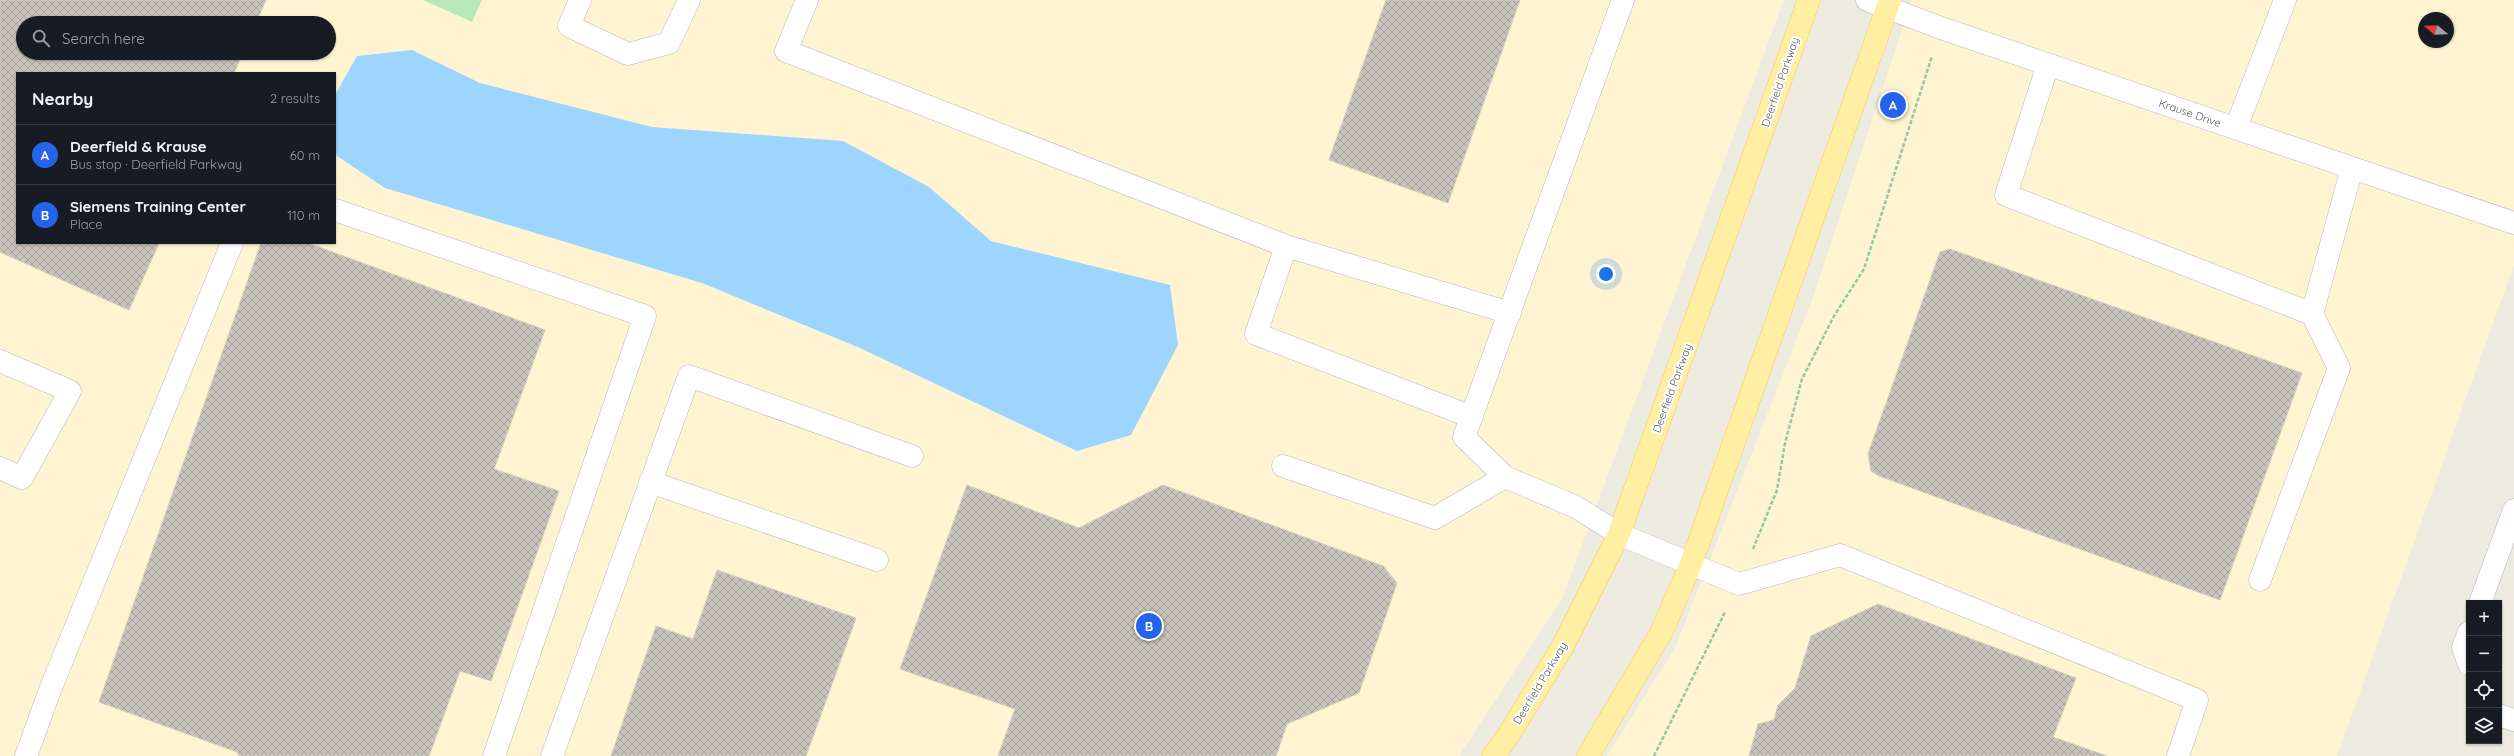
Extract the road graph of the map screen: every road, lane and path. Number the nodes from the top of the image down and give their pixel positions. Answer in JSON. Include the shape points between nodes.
{"nodes":[{"id":1,"x":580,"y":0,"type":"edge"},
{"id":2,"x":689,"y":0,"type":"edge"},
{"id":3,"x":807,"y":0,"type":"edge"},
{"id":4,"x":1623,"y":0,"type":"edge"},
{"id":5,"x":1809,"y":0,"type":"edge"},
{"id":6,"x":2285,"y":0,"type":"edge"},
{"id":7,"x":1881,"y":2,"type":"edge"},
{"id":8,"x":1941,"y":28,"type":"junction"},
{"id":9,"x":2048,"y":64,"type":"junction"},
{"id":10,"x":2236,"y":128,"type":"junction"},
{"id":11,"x":2352,"y":168,"type":"junction"},
{"id":12,"x":336,"y":210,"type":"edge"},
{"id":13,"x":2514,"y":223,"type":"edge"},
{"id":14,"x":232,"y":244,"type":"edge"},
{"id":15,"x":1286,"y":246,"type":"junction"},
{"id":16,"x":1510,"y":313,"type":"junction"},
{"id":17,"x":2312,"y":314,"type":"junction"},
{"id":18,"x":0,"y":361,"type":"edge"},
{"id":19,"x":1472,"y":417,"type":"junction"},
{"id":20,"x":912,"y":456,"type":"dead end"},
{"id":21,"x":1283,"y":466,"type":"dead end"},
{"id":22,"x":0,"y":468,"type":"edge"},
{"id":23,"x":1505,"y":477,"type":"junction"},
{"id":24,"x":650,"y":482,"type":"junction"},
{"id":25,"x":2514,"y":510,"type":"edge"},
{"id":26,"x":1619,"y":534,"type":"junction"},
{"id":27,"x":877,"y":560,"type":"dead end"},
{"id":28,"x":1691,"y":564,"type":"junction"},
{"id":29,"x":2260,"y":580,"type":"dead end"},
{"id":30,"x":1739,"y":584,"type":"junction"},
{"id":31,"x":2481,"y":600,"type":"edge"},
{"id":32,"x":2466,"y":640,"type":"edge"},
{"id":33,"x":2466,"y":656,"type":"edge"},
{"id":34,"x":2502,"y":716,"type":"edge"},
{"id":35,"x":2514,"y":720,"type":"edge"},
{"id":36,"x":26,"y":756,"type":"edge"},
{"id":37,"x":494,"y":756,"type":"edge"},
{"id":38,"x":552,"y":756,"type":"edge"},
{"id":39,"x":1493,"y":756,"type":"edge"},
{"id":40,"x":1588,"y":756,"type":"edge"},
{"id":41,"x":1654,"y":756,"type":"edge"},
{"id":42,"x":2178,"y":756,"type":"edge"}],
"edges":[{"from":1,"to":2,"type":"street","via":[[569,26],[628,54],[669,43]]},
{"from":3,"to":15,"type":"street","via":[[786,51]]},
{"from":4,"to":16,"type":"street"},
{"from":5,"to":26,"type":"main road","name":"Deerfield Parkway"},
{"from":6,"to":10,"type":"street"},
{"from":7,"to":8,"type":"street","name":"Krause Drive"},
{"from":7,"to":28,"type":"main road"},
{"from":8,"to":9,"type":"street","name":"Krause Drive"},
{"from":8,"to":30,"type":"path","via":[[1864,269],[1834,316],[1802,379],[1785,443],[1777,490]]},
{"from":9,"to":10,"type":"street","name":"Krause Drive"},
{"from":9,"to":17,"type":"street","via":[[2006,195]]},
{"from":10,"to":11,"type":"street","name":"Krause Drive"},
{"from":11,"to":13,"type":"street","name":"Krause Drive"},
{"from":11,"to":17,"type":"street"},
{"from":12,"to":37,"type":"street","via":[[646,316]]},
{"from":14,"to":36,"type":"street","via":[[56,675]]},
{"from":15,"to":16,"type":"street"},
{"from":15,"to":19,"type":"street","via":[[1256,334]]},
{"from":16,"to":19,"type":"street"},
{"from":17,"to":29,"type":"street","via":[[2339,368]]},
{"from":18,"to":22,"type":"street","via":[[70,391],[22,478]]},
{"from":19,"to":23,"type":"street","via":[[1464,437]]},
{"from":20,"to":24,"type":"street","via":[[689,376]]},
{"from":21,"to":23,"type":"street","via":[[1435,518]]},
{"from":23,"to":26,"type":"street","via":[[1576,507]]},
{"from":24,"to":27,"type":"street"},
{"from":24,"to":38,"type":"street"},
{"from":25,"to":31,"type":"street"},
{"from":26,"to":28,"type":"street"},
{"from":26,"to":39,"type":"main road","name":"Deerfield Parkway","via":[[1563,646],[1506,740]]},
{"from":28,"to":30,"type":"street"},
{"from":28,"to":40,"type":"main road","via":[[1661,633]]},
{"from":30,"to":41,"type":"path"},
{"from":30,"to":42,"type":"street","via":[[1840,555],[2198,700]]},
{"from":32,"to":33,"type":"street","via":[[2463,647]]},
{"from":34,"to":35,"type":"street"}]}
